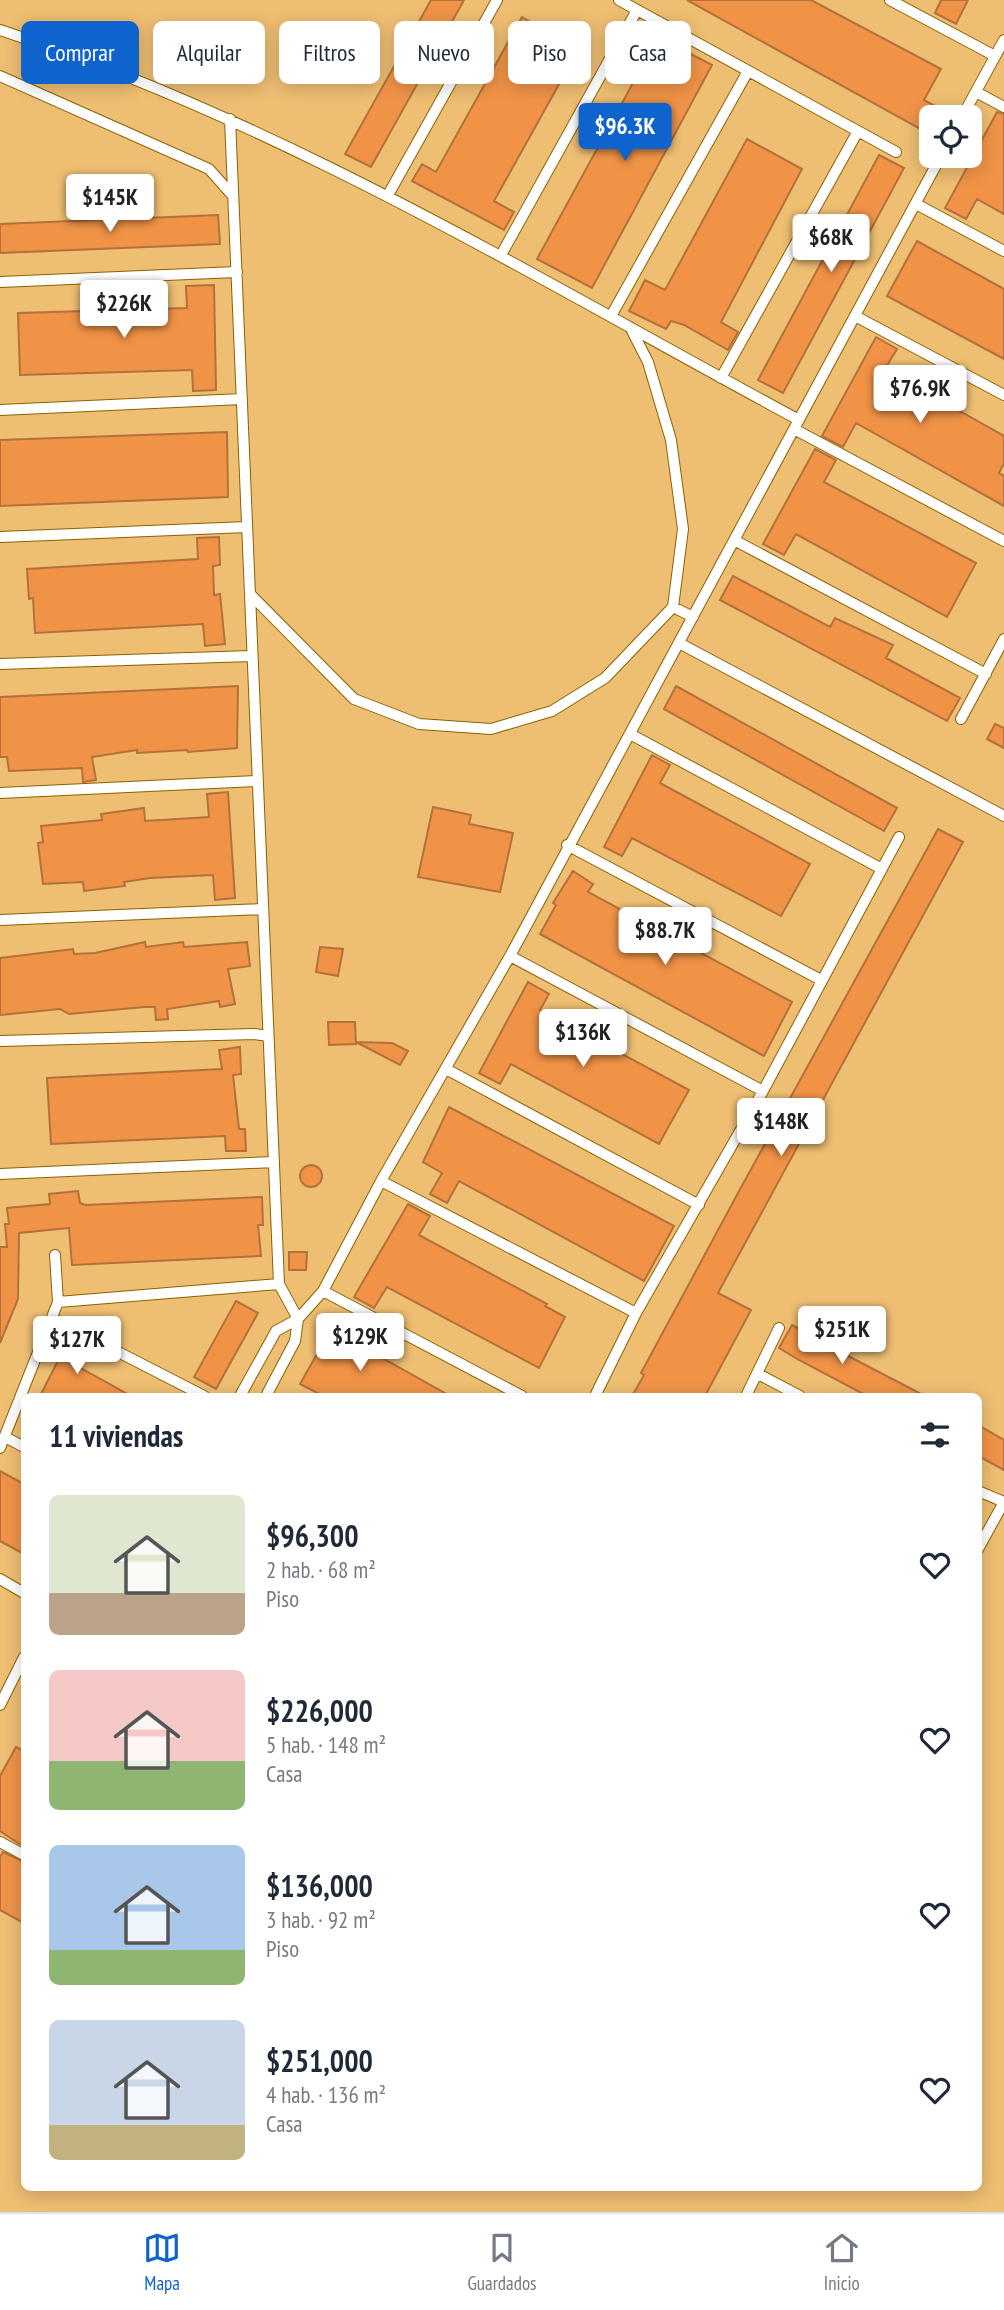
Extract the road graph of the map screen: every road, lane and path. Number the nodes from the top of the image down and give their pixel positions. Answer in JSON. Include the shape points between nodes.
{"nodes":[{"id":1,"x":497,"y":0,"type":"edge"},
{"id":2,"x":619,"y":0,"type":"edge"},
{"id":3,"x":890,"y":0,"type":"edge"},
{"id":4,"x":637,"y":10,"type":"junction"},
{"id":5,"x":0,"y":30,"type":"edge"},
{"id":6,"x":1004,"y":40,"type":"edge"},
{"id":7,"x":995,"y":56,"type":"junction"},
{"id":8,"x":748,"y":71,"type":"junction"},
{"id":9,"x":0,"y":76,"type":"edge"},
{"id":10,"x":976,"y":92,"type":"junction"},
{"id":11,"x":969,"y":105,"type":"edge"},
{"id":12,"x":1004,"y":107,"type":"edge"},
{"id":13,"x":230,"y":119,"type":"junction"},
{"id":14,"x":858,"y":131,"type":"junction"},
{"id":15,"x":896,"y":152,"type":"dead end"},
{"id":16,"x":936,"y":168,"type":"edge"},
{"id":17,"x":388,"y":195,"type":"junction"},
{"id":18,"x":233,"y":196,"type":"junction"},
{"id":19,"x":916,"y":204,"type":"junction"},
{"id":20,"x":1004,"y":251,"type":"edge"},
{"id":21,"x":501,"y":255,"type":"junction"},
{"id":22,"x":237,"y":272,"type":"junction"},
{"id":23,"x":0,"y":282,"type":"edge"},
{"id":24,"x":611,"y":316,"type":"junction"},
{"id":25,"x":855,"y":316,"type":"junction"},
{"id":26,"x":630,"y":327,"type":"junction"},
{"id":27,"x":721,"y":378,"type":"junction"},
{"id":28,"x":1004,"y":395,"type":"edge"},
{"id":29,"x":242,"y":399,"type":"junction"},
{"id":30,"x":0,"y":410,"type":"edge"},
{"id":31,"x":797,"y":425,"type":"junction"},
{"id":32,"x":247,"y":527,"type":"junction"},
{"id":33,"x":0,"y":537,"type":"edge"},
{"id":34,"x":734,"y":540,"type":"junction"},
{"id":35,"x":1004,"y":541,"type":"edge"},
{"id":36,"x":250,"y":594,"type":"junction"},
{"id":37,"x":673,"y":607,"type":"junction"},
{"id":38,"x":693,"y":617,"type":"junction"},
{"id":39,"x":1004,"y":639,"type":"edge"},
{"id":40,"x":679,"y":643,"type":"junction"},
{"id":41,"x":253,"y":656,"type":"junction"},
{"id":42,"x":0,"y":664,"type":"edge"},
{"id":43,"x":986,"y":674,"type":"junction"},
{"id":44,"x":961,"y":719,"type":"dead end"},
{"id":45,"x":630,"y":734,"type":"junction"},
{"id":46,"x":258,"y":781,"type":"junction"},
{"id":47,"x":0,"y":793,"type":"edge"},
{"id":48,"x":1004,"y":816,"type":"edge"},
{"id":49,"x":898,"y":837,"type":"dead end"},
{"id":50,"x":568,"y":845,"type":"junction"},
{"id":51,"x":881,"y":869,"type":"junction"},
{"id":52,"x":263,"y":909,"type":"junction"},
{"id":53,"x":0,"y":920,"type":"edge"},
{"id":54,"x":510,"y":956,"type":"junction"},
{"id":55,"x":821,"y":980,"type":"junction"},
{"id":56,"x":268,"y":1036,"type":"junction"},
{"id":57,"x":0,"y":1041,"type":"edge"},
{"id":58,"x":446,"y":1069,"type":"junction"},
{"id":59,"x":763,"y":1091,"type":"junction"},
{"id":60,"x":274,"y":1162,"type":"junction"},
{"id":61,"x":0,"y":1174,"type":"edge"},
{"id":62,"x":381,"y":1181,"type":"junction"},
{"id":63,"x":699,"y":1205,"type":"junction"},
{"id":64,"x":55,"y":1255,"type":"dead end"},
{"id":65,"x":279,"y":1284,"type":"junction"},
{"id":66,"x":323,"y":1291,"type":"junction"},
{"id":67,"x":58,"y":1302,"type":"junction"},
{"id":68,"x":636,"y":1312,"type":"junction"},
{"id":69,"x":52,"y":1318,"type":"junction"},
{"id":70,"x":298,"y":1319,"type":"junction"},
{"id":71,"x":779,"y":1328,"type":"dead end"},
{"id":72,"x":758,"y":1374,"type":"junction"},
{"id":73,"x":22,"y":1393,"type":"edge"},
{"id":74,"x":198,"y":1393,"type":"edge"},
{"id":75,"x":242,"y":1393,"type":"edge"},
{"id":76,"x":268,"y":1393,"type":"edge"},
{"id":77,"x":516,"y":1393,"type":"edge"},
{"id":78,"x":596,"y":1393,"type":"edge"},
{"id":79,"x":748,"y":1393,"type":"edge"},
{"id":80,"x":794,"y":1393,"type":"edge"},
{"id":81,"x":21,"y":1396,"type":"edge"},
{"id":82,"x":5,"y":1437,"type":"junction"},
{"id":83,"x":21,"y":1445,"type":"edge"},
{"id":84,"x":0,"y":1448,"type":"edge"},
{"id":85,"x":982,"y":1494,"type":"edge"},
{"id":86,"x":1004,"y":1502,"type":"edge"},
{"id":87,"x":982,"y":1542,"type":"edge"},
{"id":88,"x":0,"y":1579,"type":"edge"},
{"id":89,"x":21,"y":1591,"type":"edge"},
{"id":90,"x":21,"y":1663,"type":"edge"},
{"id":91,"x":0,"y":1705,"type":"edge"},
{"id":92,"x":0,"y":1842,"type":"edge"},
{"id":93,"x":21,"y":1852,"type":"edge"}],
"edges":[{"from":1,"to":17,"type":"lane"},
{"from":2,"to":4,"type":"lane"},
{"from":3,"to":7,"type":"lane"},
{"from":4,"to":8,"type":"lane"},
{"from":4,"to":21,"type":"lane"},
{"from":5,"to":13,"type":"lane"},
{"from":6,"to":7,"type":"lane"},
{"from":7,"to":10,"type":"lane"},
{"from":8,"to":14,"type":"lane"},
{"from":8,"to":24,"type":"lane"},
{"from":9,"to":18,"type":"lane","via":[[209,169]]},
{"from":10,"to":11,"type":"lane"},
{"from":10,"to":12,"type":"lane"},
{"from":13,"to":17,"type":"lane"},
{"from":13,"to":18,"type":"lane"},
{"from":14,"to":15,"type":"lane"},
{"from":14,"to":27,"type":"lane"},
{"from":16,"to":19,"type":"lane"},
{"from":17,"to":21,"type":"lane"},
{"from":18,"to":22,"type":"lane"},
{"from":19,"to":20,"type":"lane"},
{"from":19,"to":25,"type":"lane"},
{"from":21,"to":24,"type":"lane"},
{"from":22,"to":23,"type":"lane"},
{"from":22,"to":29,"type":"lane"},
{"from":24,"to":26,"type":"lane"},
{"from":25,"to":28,"type":"lane"},
{"from":25,"to":31,"type":"lane"},
{"from":26,"to":27,"type":"lane"},
{"from":26,"to":37,"type":"lane","via":[[648,362],[671,440],[683,529]]},
{"from":27,"to":31,"type":"lane"},
{"from":29,"to":30,"type":"lane"},
{"from":29,"to":32,"type":"lane"},
{"from":31,"to":34,"type":"lane"},
{"from":31,"to":35,"type":"lane"},
{"from":32,"to":33,"type":"lane"},
{"from":32,"to":36,"type":"lane"},
{"from":34,"to":38,"type":"lane"},
{"from":34,"to":43,"type":"lane"},
{"from":36,"to":37,"type":"lane","via":[[354,699],[419,724],[491,729],[552,710],[606,678]]},
{"from":36,"to":41,"type":"lane"},
{"from":37,"to":38,"type":"lane"},
{"from":38,"to":40,"type":"lane"},
{"from":39,"to":43,"type":"lane"},
{"from":40,"to":45,"type":"lane"},
{"from":40,"to":48,"type":"lane"},
{"from":41,"to":42,"type":"lane"},
{"from":41,"to":46,"type":"lane"},
{"from":43,"to":44,"type":"lane"},
{"from":45,"to":50,"type":"lane"},
{"from":45,"to":51,"type":"lane"},
{"from":46,"to":47,"type":"lane"},
{"from":46,"to":52,"type":"lane"},
{"from":49,"to":51,"type":"lane"},
{"from":50,"to":54,"type":"lane"},
{"from":50,"to":55,"type":"lane"},
{"from":51,"to":55,"type":"lane"},
{"from":52,"to":53,"type":"lane"},
{"from":52,"to":56,"type":"lane"},
{"from":54,"to":58,"type":"lane"},
{"from":54,"to":59,"type":"lane"},
{"from":55,"to":59,"type":"lane"},
{"from":56,"to":57,"type":"lane"},
{"from":56,"to":60,"type":"lane"},
{"from":58,"to":62,"type":"lane"},
{"from":58,"to":63,"type":"lane"},
{"from":59,"to":63,"type":"lane"},
{"from":60,"to":61,"type":"lane"},
{"from":60,"to":65,"type":"lane"},
{"from":62,"to":66,"type":"lane"},
{"from":62,"to":68,"type":"lane"},
{"from":63,"to":68,"type":"lane"},
{"from":64,"to":67,"type":"lane"},
{"from":65,"to":67,"type":"lane"},
{"from":65,"to":70,"type":"lane"},
{"from":66,"to":70,"type":"lane"},
{"from":66,"to":77,"type":"lane"},
{"from":67,"to":69,"type":"lane"},
{"from":68,"to":78,"type":"lane"},
{"from":69,"to":73,"type":"lane"},
{"from":69,"to":74,"type":"lane"},
{"from":70,"to":75,"type":"lane","via":[[276,1331]]},
{"from":70,"to":76,"type":"lane","via":[[295,1341]]},
{"from":71,"to":72,"type":"lane"},
{"from":72,"to":79,"type":"lane"},
{"from":72,"to":80,"type":"lane"},
{"from":81,"to":82,"type":"lane"},
{"from":82,"to":83,"type":"lane"},
{"from":82,"to":84,"type":"lane"},
{"from":85,"to":86,"type":"lane"},
{"from":86,"to":87,"type":"lane"},
{"from":88,"to":89,"type":"lane"},
{"from":90,"to":91,"type":"lane"},
{"from":92,"to":93,"type":"lane"}]}
